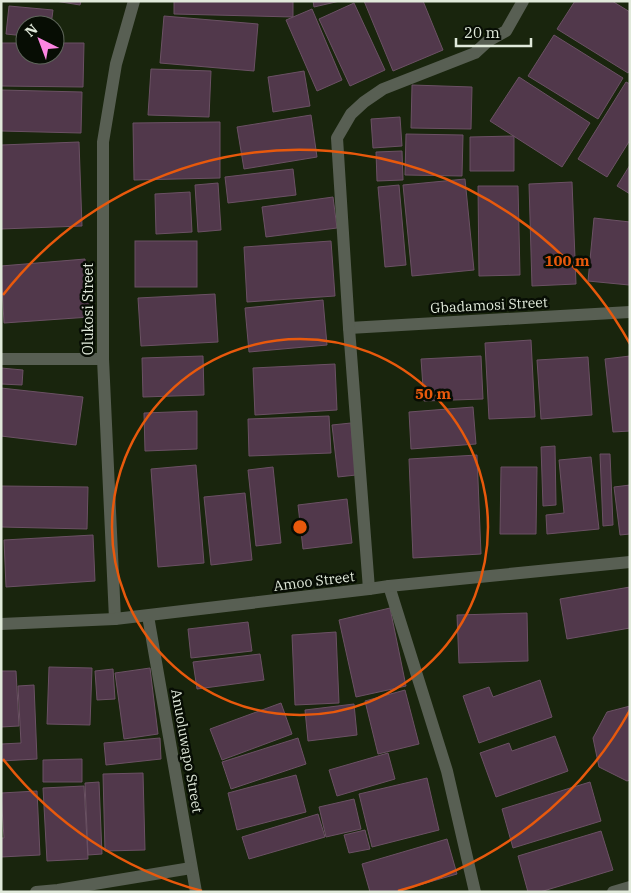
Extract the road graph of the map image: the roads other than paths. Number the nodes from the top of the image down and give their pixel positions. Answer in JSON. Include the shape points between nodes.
{"nodes":[{"id":1,"x":134,"y":1,"type":"edge"},
{"id":2,"x":523,"y":1,"type":"edge"},
{"id":3,"x":630,"y":312,"type":"edge"},
{"id":4,"x":349,"y":328,"type":"junction"},
{"id":5,"x":1,"y":359,"type":"edge"},
{"id":6,"x":103,"y":359,"type":"junction"},
{"id":7,"x":630,"y":562,"type":"edge"},
{"id":8,"x":389,"y":586,"type":"junction"},
{"id":9,"x":369,"y":589,"type":"junction"},
{"id":10,"x":148,"y":616,"type":"junction"},
{"id":11,"x":115,"y":619,"type":"junction"},
{"id":12,"x":1,"y":624,"type":"edge"},
{"id":13,"x":191,"y":868,"type":"junction"},
{"id":14,"x":630,"y":887,"type":"edge"},
{"id":15,"x":58,"y":891,"type":"edge"},
{"id":16,"x":36,"y":892,"type":"edge"},
{"id":17,"x":196,"y":892,"type":"edge"},
{"id":18,"x":475,"y":892,"type":"edge"},
{"id":19,"x":613,"y":892,"type":"edge"}],
"edges":[{"from":1,"to":6,"type":"street","name":"Olukosi Street","via":[[116,64],[103,142]]},
{"from":2,"to":4,"type":"street","via":[[506,31],[475,53],[383,89],[351,114],[337,138]]},
{"from":3,"to":4,"type":"street","name":"Gbadamosi Street"},
{"from":4,"to":9,"type":"street"},
{"from":5,"to":6,"type":"street"},
{"from":6,"to":11,"type":"street","name":"Olukosi Street"},
{"from":7,"to":8,"type":"street","name":"Amoo Street"},
{"from":8,"to":9,"type":"street","name":"Amoo Street"},
{"from":8,"to":18,"type":"street","via":[[447,771]]},
{"from":9,"to":10,"type":"street","name":"Amoo Street"},
{"from":10,"to":11,"type":"street","name":"Amoo Street"},
{"from":10,"to":13,"type":"street","name":"Anuoluwapo Street"},
{"from":11,"to":12,"type":"street","name":"Amoo Street"},
{"from":13,"to":15,"type":"street"},
{"from":13,"to":17,"type":"street","name":"Anuoluwapo Street"},
{"from":14,"to":19,"type":"street"},
{"from":15,"to":16,"type":"street"}]}
